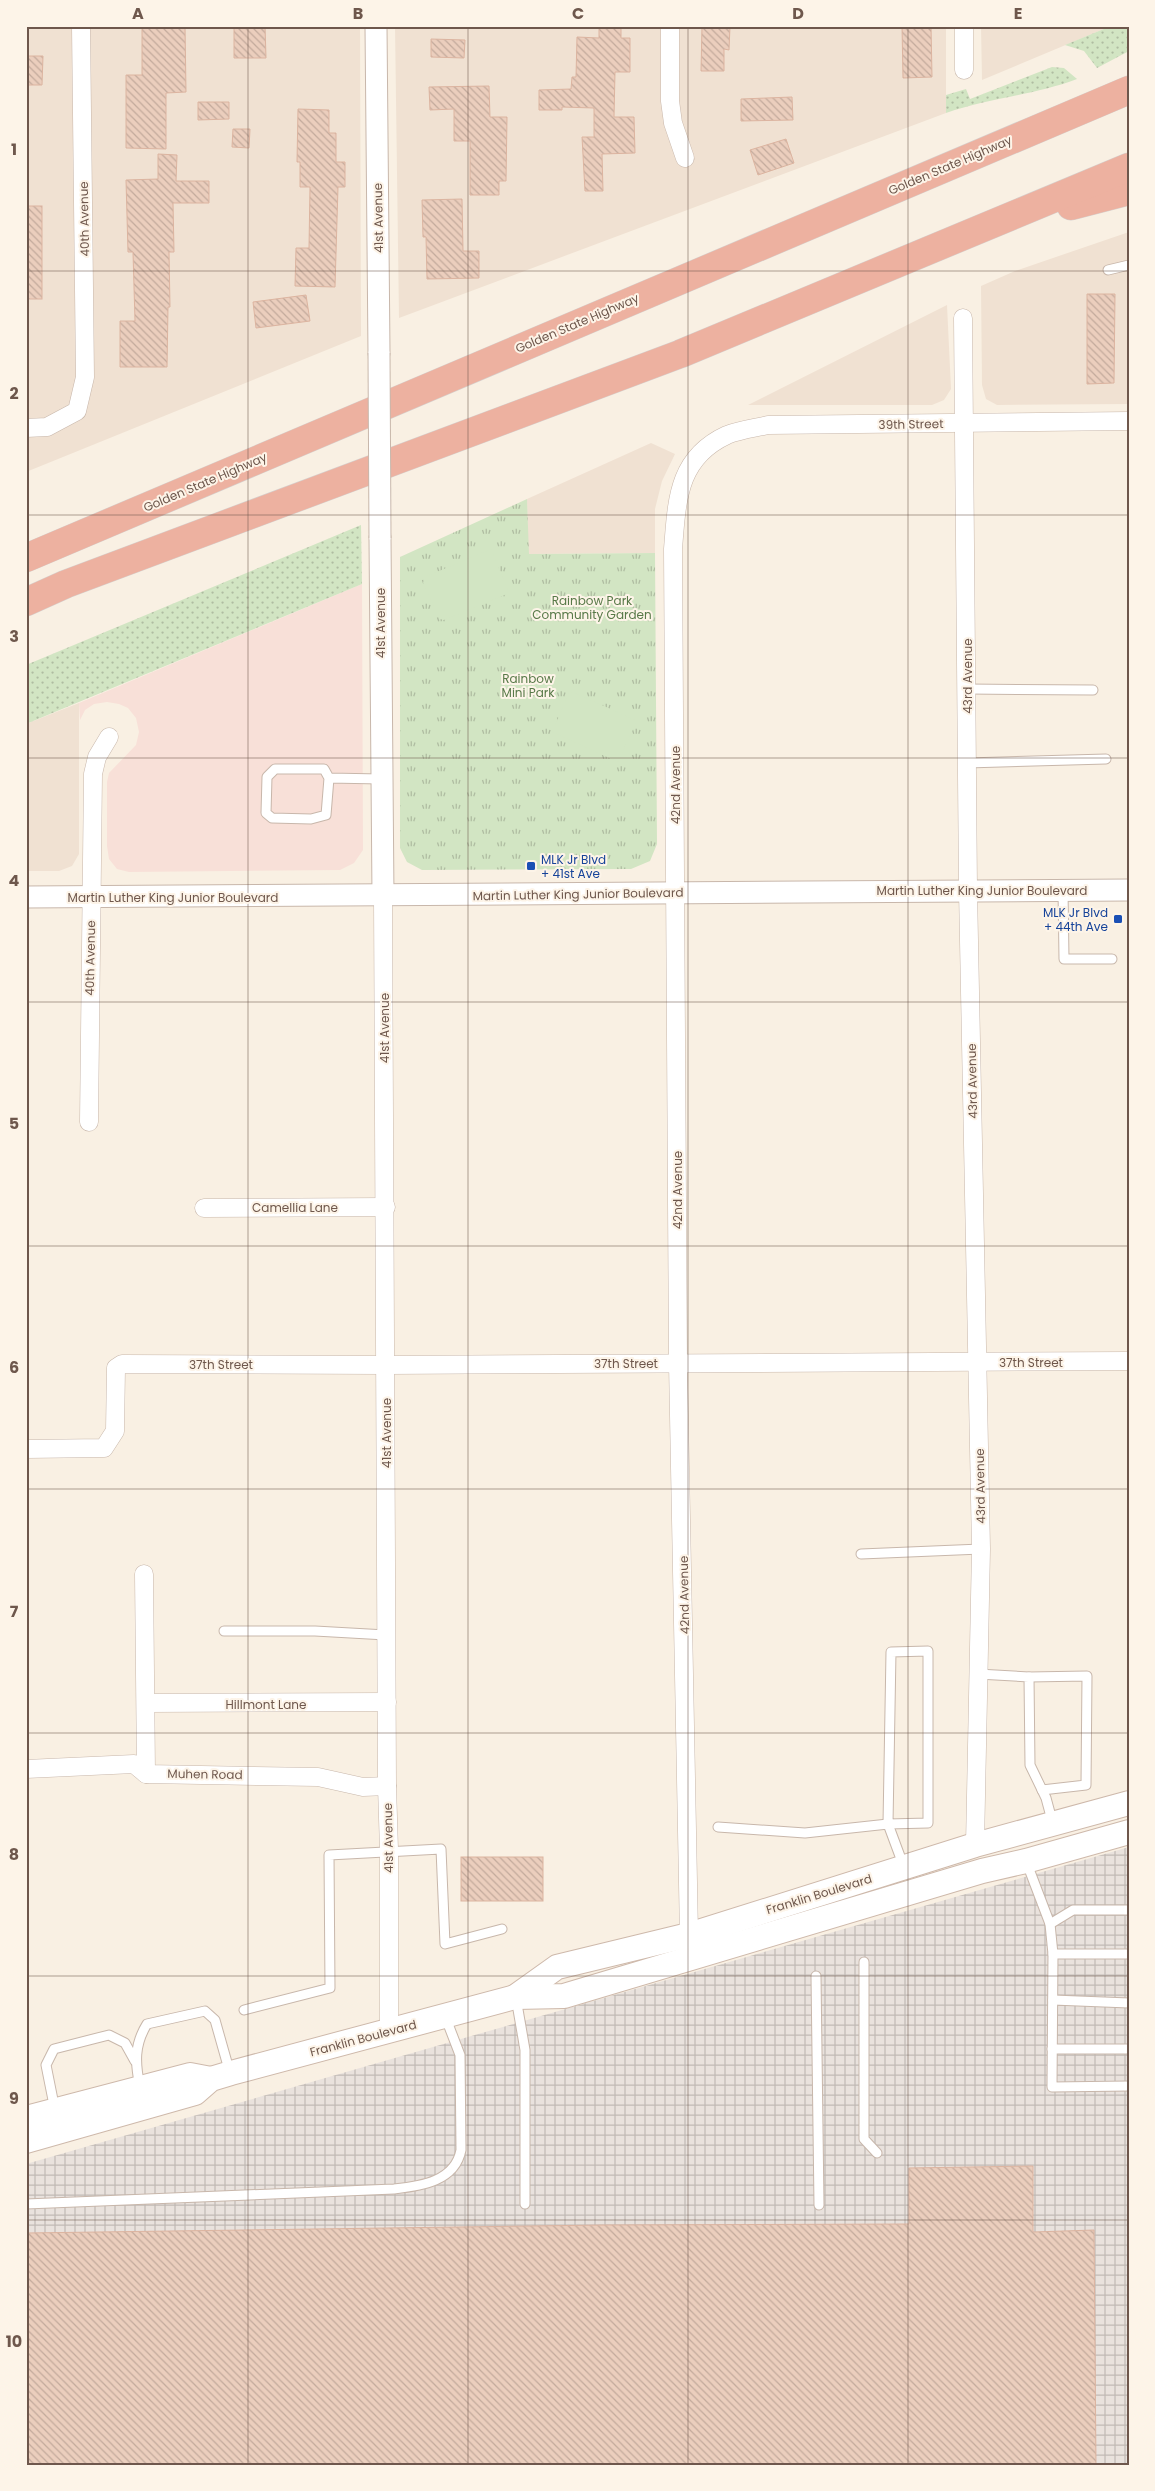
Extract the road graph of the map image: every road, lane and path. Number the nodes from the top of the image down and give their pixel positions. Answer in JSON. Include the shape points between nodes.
{"nodes":[{"id":1,"x":81,"y":26,"type":"edge"},
{"id":2,"x":376,"y":26,"type":"edge"},
{"id":3,"x":670,"y":26,"type":"edge"},
{"id":4,"x":964,"y":26,"type":"edge"},
{"id":5,"x":964,"y":70,"type":"dead end"},
{"id":6,"x":1129,"y":90,"type":"edge"},
{"id":7,"x":685,"y":158,"type":"dead end"},
{"id":8,"x":1129,"y":167,"type":"edge"},
{"id":9,"x":1129,"y":191,"type":"edge"},
{"id":10,"x":980,"y":229,"type":"junction"},
{"id":11,"x":1129,"y":266,"type":"edge"},
{"id":12,"x":1108,"y":270,"type":"dead end"},
{"id":13,"x":964,"y":318,"type":"dead end"},
{"id":14,"x":1129,"y":422,"type":"edge"},
{"id":15,"x":965,"y":423,"type":"junction"},
{"id":16,"x":26,"y":428,"type":"edge"},
{"id":17,"x":701,"y":453,"type":"joint"},
{"id":18,"x":26,"y":558,"type":"edge"},
{"id":19,"x":26,"y":602,"type":"edge"},
{"id":20,"x":967,"y":690,"type":"junction"},
{"id":21,"x":1093,"y":690,"type":"dead end"},
{"id":22,"x":109,"y":737,"type":"dead end"},
{"id":23,"x":1106,"y":759,"type":"dead end"},
{"id":24,"x":967,"y":763,"type":"junction"},
{"id":25,"x":329,"y":778,"type":"junction"},
{"id":26,"x":382,"y":779,"type":"junction"},
{"id":27,"x":1063,"y":889,"type":"junction"},
{"id":28,"x":968,"y":890,"type":"junction"},
{"id":29,"x":1129,"y":890,"type":"edge"},
{"id":30,"x":676,"y":894,"type":"junction"},
{"id":31,"x":383,"y":896,"type":"junction"},
{"id":32,"x":26,"y":897,"type":"edge"},
{"id":33,"x":91,"y":898,"type":"junction"},
{"id":34,"x":1112,"y":959,"type":"dead end"},
{"id":35,"x":89,"y":1122,"type":"dead end"},
{"id":36,"x":386,"y":1207,"type":"junction"},
{"id":37,"x":204,"y":1208,"type":"dead end"},
{"id":38,"x":1129,"y":1361,"type":"edge"},
{"id":39,"x":977,"y":1362,"type":"junction"},
{"id":40,"x":678,"y":1363,"type":"junction"},
{"id":41,"x":386,"y":1365,"type":"junction"},
{"id":42,"x":26,"y":1449,"type":"edge"},
{"id":43,"x":981,"y":1549,"type":"junction"},
{"id":44,"x":860,"y":1554,"type":"dead end"},
{"id":45,"x":144,"y":1574,"type":"dead end"},
{"id":46,"x":224,"y":1631,"type":"dead end"},
{"id":47,"x":386,"y":1635,"type":"junction"},
{"id":48,"x":978,"y":1674,"type":"junction"},
{"id":49,"x":1028,"y":1677,"type":"junction"},
{"id":50,"x":146,"y":1702,"type":"junction"},
{"id":51,"x":387,"y":1702,"type":"junction"},
{"id":52,"x":26,"y":1769,"type":"edge"},
{"id":53,"x":146,"y":1774,"type":"junction"},
{"id":54,"x":387,"y":1786,"type":"junction"},
{"id":55,"x":1042,"y":1790,"type":"junction"},
{"id":56,"x":1129,"y":1803,"type":"edge"},
{"id":57,"x":888,"y":1824,"type":"junction"},
{"id":58,"x":1054,"y":1824,"type":"junction"},
{"id":59,"x":718,"y":1827,"type":"dead end"},
{"id":60,"x":1129,"y":1832,"type":"edge"},
{"id":61,"x":976,"y":1845,"type":"junction"},
{"id":62,"x":390,"y":1850,"type":"junction"},
{"id":63,"x":1026,"y":1861,"type":"junction"},
{"id":64,"x":904,"y":1867,"type":"junction"},
{"id":65,"x":1129,"y":1910,"type":"edge"},
{"id":66,"x":1050,"y":1924,"type":"junction"},
{"id":67,"x":502,"y":1929,"type":"dead end"},
{"id":68,"x":689,"y":1935,"type":"junction"},
{"id":69,"x":1054,"y":1954,"type":"junction"},
{"id":70,"x":1129,"y":1954,"type":"edge"},
{"id":71,"x":864,"y":1962,"type":"dead end"},
{"id":72,"x":816,"y":1976,"type":"dead end"},
{"id":73,"x":515,"y":1997,"type":"junction"},
{"id":74,"x":1053,"y":2000,"type":"junction"},
{"id":75,"x":1129,"y":2003,"type":"edge"},
{"id":76,"x":244,"y":2010,"type":"dead end"},
{"id":77,"x":444,"y":2016,"type":"junction"},
{"id":78,"x":388,"y":2031,"type":"junction"},
{"id":79,"x":1052,"y":2049,"type":"junction"},
{"id":80,"x":1129,"y":2049,"type":"edge"},
{"id":81,"x":135,"y":2061,"type":"junction"},
{"id":82,"x":221,"y":2076,"type":"junction"},
{"id":83,"x":1129,"y":2086,"type":"edge"},
{"id":84,"x":140,"y":2087,"type":"junction"},
{"id":85,"x":55,"y":2110,"type":"junction"},
{"id":86,"x":26,"y":2118,"type":"edge"},
{"id":87,"x":26,"y":2141,"type":"edge"},
{"id":88,"x":877,"y":2153,"type":"dead end"},
{"id":89,"x":26,"y":2204,"type":"edge"},
{"id":90,"x":525,"y":2204,"type":"dead end"},
{"id":91,"x":819,"y":2205,"type":"dead end"}],
"edges":[{"from":1,"to":16,"type":"street","name":"40th Avenue","via":[[86,377],[77,411],[47,427]]},
{"from":2,"to":26,"type":"street","name":"41st Avenue","bridge":true},
{"from":3,"to":7,"type":"street","via":[[670,101],[673,123]]},
{"from":4,"to":5,"type":"street"},
{"from":6,"to":18,"type":"highway","name":"Golden State Highway"},
{"from":8,"to":10,"type":"highway"},
{"from":9,"to":10,"type":"highway"},
{"from":10,"to":19,"type":"highway","via":[[680,354],[66,584]]},
{"from":11,"to":12,"type":"lane"},
{"from":13,"to":15,"type":"street","name":"43rd Avenue"},
{"from":14,"to":15,"type":"street","name":"39th Street"},
{"from":15,"to":17,"type":"street","name":"39th Street","via":[[768,425],[727,435]]},
{"from":15,"to":20,"type":"street","name":"43rd Avenue"},
{"from":17,"to":30,"type":"street","name":"42nd Avenue","via":[[684,475],[676,504],[673,548]]},
{"from":20,"to":21,"type":"lane"},
{"from":20,"to":24,"type":"street","name":"43rd Avenue"},
{"from":22,"to":33,"type":"street","name":"40th Avenue","via":[[97,757],[93,774]]},
{"from":23,"to":24,"type":"lane"},
{"from":24,"to":28,"type":"street","name":"43rd Avenue"},
{"from":25,"to":25,"type":"lane","via":[[326,815],[311,819],[272,818],[266,813],[267,777],[275,769],[324,769]]},
{"from":25,"to":26,"type":"lane"},
{"from":26,"to":31,"type":"street","name":"41st Avenue"},
{"from":27,"to":28,"type":"street","name":"Martin Luther King Junior Boulevard"},
{"from":27,"to":29,"type":"street","name":"Martin Luther King Junior Boulevard"},
{"from":27,"to":34,"type":"lane","via":[[1064,959]]},
{"from":28,"to":30,"type":"street","name":"Martin Luther King Junior Boulevard"},
{"from":28,"to":39,"type":"street","name":"43rd Avenue"},
{"from":30,"to":31,"type":"street","name":"Martin Luther King Junior Boulevard"},
{"from":30,"to":40,"type":"street","name":"42nd Avenue"},
{"from":31,"to":33,"type":"street","name":"Martin Luther King Junior Boulevard"},
{"from":31,"to":36,"type":"street","name":"41st Avenue"},
{"from":32,"to":33,"type":"street","name":"Martin Luther King Junior Boulevard"},
{"from":33,"to":35,"type":"street","name":"40th Avenue"},
{"from":36,"to":37,"type":"street","name":"Camellia Lane"},
{"from":36,"to":41,"type":"street","name":"41st Avenue"},
{"from":38,"to":39,"type":"street","name":"37th Street"},
{"from":39,"to":40,"type":"street","name":"37th Street"},
{"from":39,"to":43,"type":"street","name":"43rd Avenue"},
{"from":40,"to":41,"type":"street","name":"37th Street"},
{"from":40,"to":68,"type":"street","name":"42nd Avenue"},
{"from":41,"to":42,"type":"street","name":"37th Street","via":[[122,1364],[116,1368],[115,1431],[104,1448]]},
{"from":41,"to":47,"type":"street","name":"41st Avenue"},
{"from":43,"to":44,"type":"lane"},
{"from":43,"to":48,"type":"street","name":"43rd Avenue"},
{"from":45,"to":50,"type":"street"},
{"from":46,"to":47,"type":"lane"},
{"from":47,"to":51,"type":"street","name":"41st Avenue"},
{"from":48,"to":49,"type":"lane"},
{"from":48,"to":61,"type":"street","name":"43rd Avenue"},
{"from":49,"to":55,"type":"lane","via":[[1030,1765]]},
{"from":49,"to":55,"type":"lane","via":[[1088,1676],[1086,1786]]},
{"from":50,"to":51,"type":"street","name":"Hillmont Lane"},
{"from":50,"to":53,"type":"street"},
{"from":51,"to":54,"type":"street","name":"41st Avenue"},
{"from":52,"to":53,"type":"street","name":"Muhen Road","via":[[134,1764]]},
{"from":53,"to":54,"type":"street","name":"Muhen Road","via":[[318,1777],[363,1787]]},
{"from":54,"to":62,"type":"street","name":"41st Avenue"},
{"from":55,"to":58,"type":"lane"},
{"from":56,"to":58,"type":"main road","name":"Franklin Boulevard"},
{"from":57,"to":57,"type":"lane","via":[[891,1652],[928,1651],[928,1823]]},
{"from":57,"to":59,"type":"lane","via":[[805,1833]]},
{"from":57,"to":64,"type":"lane"},
{"from":58,"to":61,"type":"main road","name":"Franklin Boulevard"},
{"from":60,"to":63,"type":"main road","name":"Franklin Boulevard"},
{"from":61,"to":64,"type":"main road","name":"Franklin Boulevard"},
{"from":62,"to":67,"type":"lane","via":[[441,1849],[445,1944]]},
{"from":62,"to":76,"type":"lane","via":[[329,1855],[330,1988]]},
{"from":62,"to":78,"type":"street","name":"41st Avenue"},
{"from":63,"to":66,"type":"lane"},
{"from":63,"to":73,"type":"main road","name":"Franklin Boulevard","via":[[982,1871],[564,1996]]},
{"from":64,"to":68,"type":"main road","name":"Franklin Boulevard"},
{"from":65,"to":66,"type":"lane","via":[[1073,1910]]},
{"from":66,"to":69,"type":"lane"},
{"from":68,"to":73,"type":"main road","name":"Franklin Boulevard","via":[[556,1967]]},
{"from":69,"to":70,"type":"lane"},
{"from":69,"to":74,"type":"lane"},
{"from":71,"to":88,"type":"lane","via":[[864,2139]]},
{"from":72,"to":91,"type":"lane"},
{"from":73,"to":77,"type":"main road","name":"Franklin Boulevard"},
{"from":73,"to":90,"type":"lane","via":[[525,2050]]},
{"from":74,"to":75,"type":"lane"},
{"from":74,"to":79,"type":"lane"},
{"from":77,"to":78,"type":"main road","name":"Franklin Boulevard"},
{"from":77,"to":89,"type":"lane","via":[[460,2054],[461,2150],[459,2162],[450,2174],[413,2187],[394,2189]]},
{"from":78,"to":82,"type":"main road","name":"Franklin Boulevard"},
{"from":79,"to":80,"type":"lane"},
{"from":79,"to":83,"type":"lane","via":[[1052,2087]]},
{"from":81,"to":82,"type":"lane","via":[[140,2036],[147,2024],[205,2011],[215,2020]]},
{"from":81,"to":84,"type":"lane"},
{"from":81,"to":85,"type":"lane","via":[[125,2043],[109,2036],[54,2049],[46,2065]]},
{"from":82,"to":84,"type":"main road","name":"Franklin Boulevard","via":[[190,2075]]},
{"from":82,"to":87,"type":"main road","name":"Franklin Boulevard","via":[[195,2093]]},
{"from":84,"to":85,"type":"main road","name":"Franklin Boulevard"},
{"from":85,"to":86,"type":"main road","name":"Franklin Boulevard"}]}
